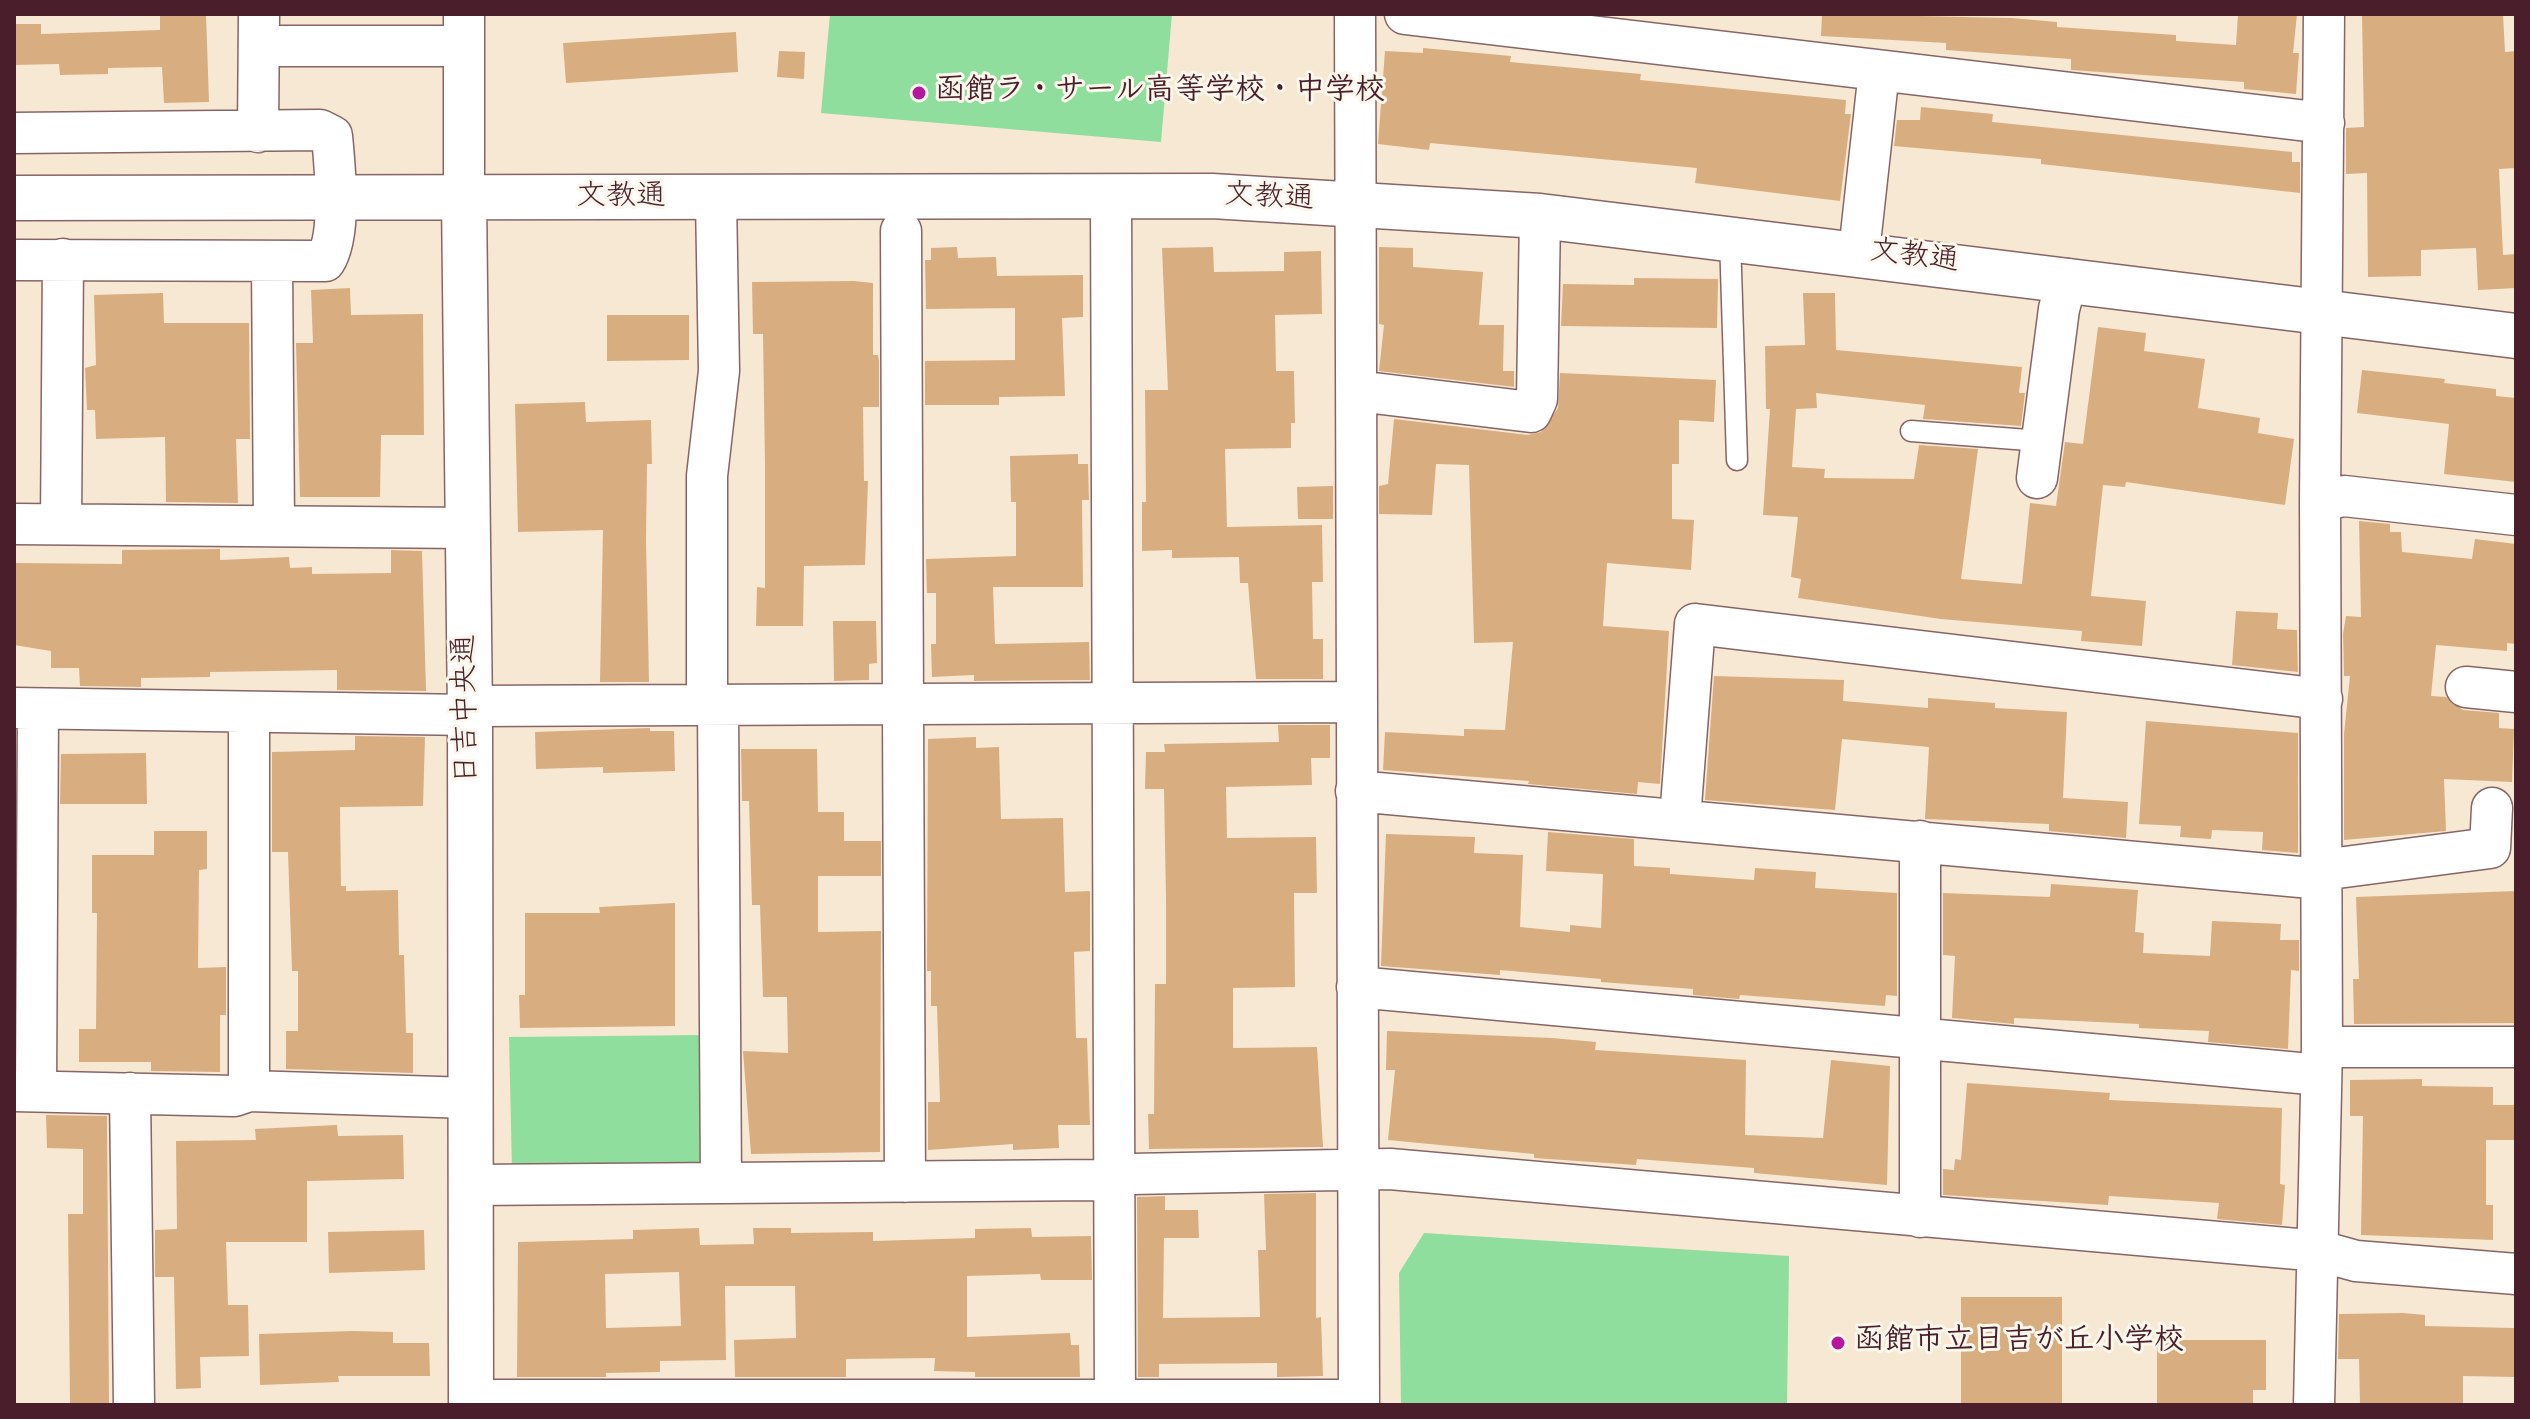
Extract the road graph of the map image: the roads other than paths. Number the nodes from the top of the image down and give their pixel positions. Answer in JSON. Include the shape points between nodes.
{"nodes":[{"id":1,"x":1355,"y":14,"type":"edge"},
{"id":2,"x":1405,"y":14,"type":"edge"},
{"id":3,"x":2324,"y":14,"type":"edge"},
{"id":4,"x":259,"y":30,"type":"edge"},
{"id":5,"x":464,"y":30,"type":"edge"},
{"id":6,"x":1879,"y":71,"type":"junction"},
{"id":7,"x":2324,"y":123,"type":"junction"},
{"id":8,"x":258,"y":132,"type":"junction"},
{"id":9,"x":14,"y":133,"type":"edge"},
{"id":10,"x":334,"y":195,"type":"junction"},
{"id":11,"x":1111,"y":196,"type":"junction"},
{"id":12,"x":14,"y":198,"type":"edge"},
{"id":13,"x":464,"y":199,"type":"junction"},
{"id":14,"x":716,"y":199,"type":"junction"},
{"id":15,"x":1357,"y":205,"type":"junction"},
{"id":16,"x":1540,"y":216,"type":"junction"},
{"id":17,"x":901,"y":231,"type":"dead end"},
{"id":18,"x":1730,"y":238,"type":"junction"},
{"id":19,"x":1859,"y":252,"type":"junction"},
{"id":20,"x":63,"y":259,"type":"junction"},
{"id":21,"x":14,"y":260,"type":"edge"},
{"id":22,"x":272,"y":263,"type":"junction"},
{"id":23,"x":2067,"y":279,"type":"junction"},
{"id":24,"x":2323,"y":312,"type":"junction"},
{"id":25,"x":2516,"y":336,"type":"edge"},
{"id":26,"x":1357,"y":391,"type":"junction"},
{"id":27,"x":1911,"y":431,"type":"dead end"},
{"id":28,"x":1737,"y":460,"type":"dead end"},
{"id":29,"x":2039,"y":460,"type":"joint"},
{"id":30,"x":2320,"y":501,"type":"junction"},
{"id":31,"x":2516,"y":515,"type":"edge"},
{"id":32,"x":14,"y":524,"type":"edge"},
{"id":33,"x":61,"y":524,"type":"junction"},
{"id":34,"x":274,"y":525,"type":"junction"},
{"id":35,"x":467,"y":528,"type":"junction"},
{"id":36,"x":2466,"y":687,"type":"dead end"},
{"id":37,"x":2516,"y":692,"type":"edge"},
{"id":38,"x":2322,"y":699,"type":"junction"},
{"id":39,"x":1357,"y":702,"type":"junction"},
{"id":40,"x":1114,"y":704,"type":"junction"},
{"id":41,"x":904,"y":705,"type":"junction"},
{"id":42,"x":713,"y":706,"type":"junction"},
{"id":43,"x":26,"y":708,"type":"edge"},
{"id":44,"x":470,"y":710,"type":"junction"},
{"id":45,"x":249,"y":712,"type":"junction"},
{"id":46,"x":1356,"y":791,"type":"junction"},
{"id":47,"x":2492,"y":808,"type":"dead end"},
{"id":48,"x":1680,"y":819,"type":"junction"},
{"id":49,"x":1920,"y":841,"type":"junction"},
{"id":50,"x":2322,"y":875,"type":"junction"},
{"id":51,"x":1357,"y":987,"type":"junction"},
{"id":52,"x":1920,"y":1039,"type":"junction"},
{"id":53,"x":2516,"y":1047,"type":"edge"},
{"id":54,"x":2322,"y":1061,"type":"junction"},
{"id":55,"x":25,"y":1091,"type":"edge"},
{"id":56,"x":249,"y":1091,"type":"junction"},
{"id":57,"x":130,"y":1093,"type":"junction"},
{"id":58,"x":470,"y":1098,"type":"junction"},
{"id":59,"x":1358,"y":1172,"type":"junction"},
{"id":60,"x":1115,"y":1177,"type":"junction"},
{"id":61,"x":905,"y":1182,"type":"junction"},
{"id":62,"x":721,"y":1183,"type":"junction"},
{"id":63,"x":471,"y":1185,"type":"junction"},
{"id":64,"x":1920,"y":1217,"type":"junction"},
{"id":65,"x":2320,"y":1251,"type":"junction"},
{"id":66,"x":2516,"y":1274,"type":"edge"},
{"id":67,"x":1115,"y":1400,"type":"junction"},
{"id":68,"x":471,"y":1402,"type":"edge"},
{"id":69,"x":1359,"y":1402,"type":"edge"},
{"id":70,"x":824,"y":1403,"type":"edge"},
{"id":71,"x":134,"y":1405,"type":"edge"},
{"id":72,"x":2314,"y":1405,"type":"edge"}],
"edges":[{"from":1,"to":15,"type":"street"},
{"from":2,"to":6,"type":"street"},
{"from":3,"to":7,"type":"street"},
{"from":4,"to":5,"type":"street"},
{"from":4,"to":8,"type":"street"},
{"from":5,"to":13,"type":"street","name":"日吉中央通"},
{"from":6,"to":7,"type":"street"},
{"from":6,"to":19,"type":"street"},
{"from":7,"to":24,"type":"street"},
{"from":8,"to":9,"type":"street"},
{"from":8,"to":10,"type":"street","via":[[320,130],[332,136]]},
{"from":10,"to":12,"type":"street","name":"文教通"},
{"from":10,"to":13,"type":"street","name":"文教通"},
{"from":10,"to":22,"type":"street","via":[[332,249],[325,261]]},
{"from":11,"to":14,"type":"street","name":"文教通"},
{"from":11,"to":15,"type":"street","name":"文教通"},
{"from":11,"to":40,"type":"street"},
{"from":13,"to":14,"type":"street","name":"文教通"},
{"from":13,"to":35,"type":"street","name":"日吉中央通"},
{"from":14,"to":42,"type":"street","via":[[719,371],[707,476]]},
{"from":15,"to":16,"type":"street","name":"文教通"},
{"from":15,"to":26,"type":"street"},
{"from":16,"to":18,"type":"street","name":"文教通"},
{"from":16,"to":26,"type":"street","via":[[1537,399],[1531,412]]},
{"from":17,"to":41,"type":"street"},
{"from":18,"to":19,"type":"street","name":"文教通"},
{"from":18,"to":28,"type":"lane"},
{"from":19,"to":23,"type":"street","name":"文教通"},
{"from":20,"to":21,"type":"street"},
{"from":20,"to":22,"type":"street"},
{"from":20,"to":33,"type":"street"},
{"from":22,"to":34,"type":"street"},
{"from":23,"to":24,"type":"street","name":"文教通"},
{"from":23,"to":29,"type":"street"},
{"from":24,"to":25,"type":"street","name":"文教通"},
{"from":24,"to":30,"type":"street"},
{"from":26,"to":39,"type":"street"},
{"from":27,"to":29,"type":"lane"},
{"from":30,"to":31,"type":"street","via":[[2344,496]]},
{"from":30,"to":38,"type":"street"},
{"from":32,"to":33,"type":"street"},
{"from":33,"to":34,"type":"street"},
{"from":34,"to":35,"type":"street"},
{"from":35,"to":44,"type":"street","name":"日吉中央通"},
{"from":36,"to":37,"type":"street"},
{"from":38,"to":48,"type":"street","via":[[1695,624]]},
{"from":38,"to":50,"type":"street"},
{"from":39,"to":40,"type":"street"},
{"from":39,"to":46,"type":"street"},
{"from":40,"to":41,"type":"street"},
{"from":40,"to":60,"type":"street"},
{"from":41,"to":42,"type":"street"},
{"from":41,"to":61,"type":"street"},
{"from":42,"to":44,"type":"street"},
{"from":42,"to":62,"type":"street"},
{"from":43,"to":45,"type":"street"},
{"from":43,"to":55,"type":"street"},
{"from":44,"to":45,"type":"street"},
{"from":44,"to":58,"type":"street","name":"日吉中央通"},
{"from":45,"to":56,"type":"street"},
{"from":46,"to":48,"type":"street"},
{"from":46,"to":51,"type":"street"},
{"from":47,"to":50,"type":"street","via":[[2490,848]]},
{"from":48,"to":49,"type":"street"},
{"from":49,"to":50,"type":"street"},
{"from":49,"to":52,"type":"street"},
{"from":50,"to":54,"type":"street"},
{"from":51,"to":52,"type":"street"},
{"from":51,"to":59,"type":"street"},
{"from":52,"to":54,"type":"street"},
{"from":52,"to":64,"type":"street"},
{"from":53,"to":54,"type":"street"},
{"from":54,"to":65,"type":"street"},
{"from":55,"to":57,"type":"street"},
{"from":56,"to":57,"type":"street","via":[[234,1096]]},
{"from":56,"to":58,"type":"street"},
{"from":57,"to":71,"type":"street"},
{"from":58,"to":63,"type":"street","name":"日吉中央通"},
{"from":59,"to":60,"type":"street"},
{"from":59,"to":64,"type":"street","via":[[1390,1169]]},
{"from":59,"to":69,"type":"street"},
{"from":60,"to":61,"type":"street"},
{"from":60,"to":67,"type":"street"},
{"from":61,"to":62,"type":"street"},
{"from":62,"to":63,"type":"street"},
{"from":63,"to":68,"type":"street","name":"日吉中央通"},
{"from":64,"to":65,"type":"street"},
{"from":65,"to":66,"type":"street","via":[[2356,1261]]},
{"from":65,"to":72,"type":"street"},
{"from":67,"to":69,"type":"street"},
{"from":67,"to":70,"type":"street"},
{"from":68,"to":70,"type":"street"}]}
